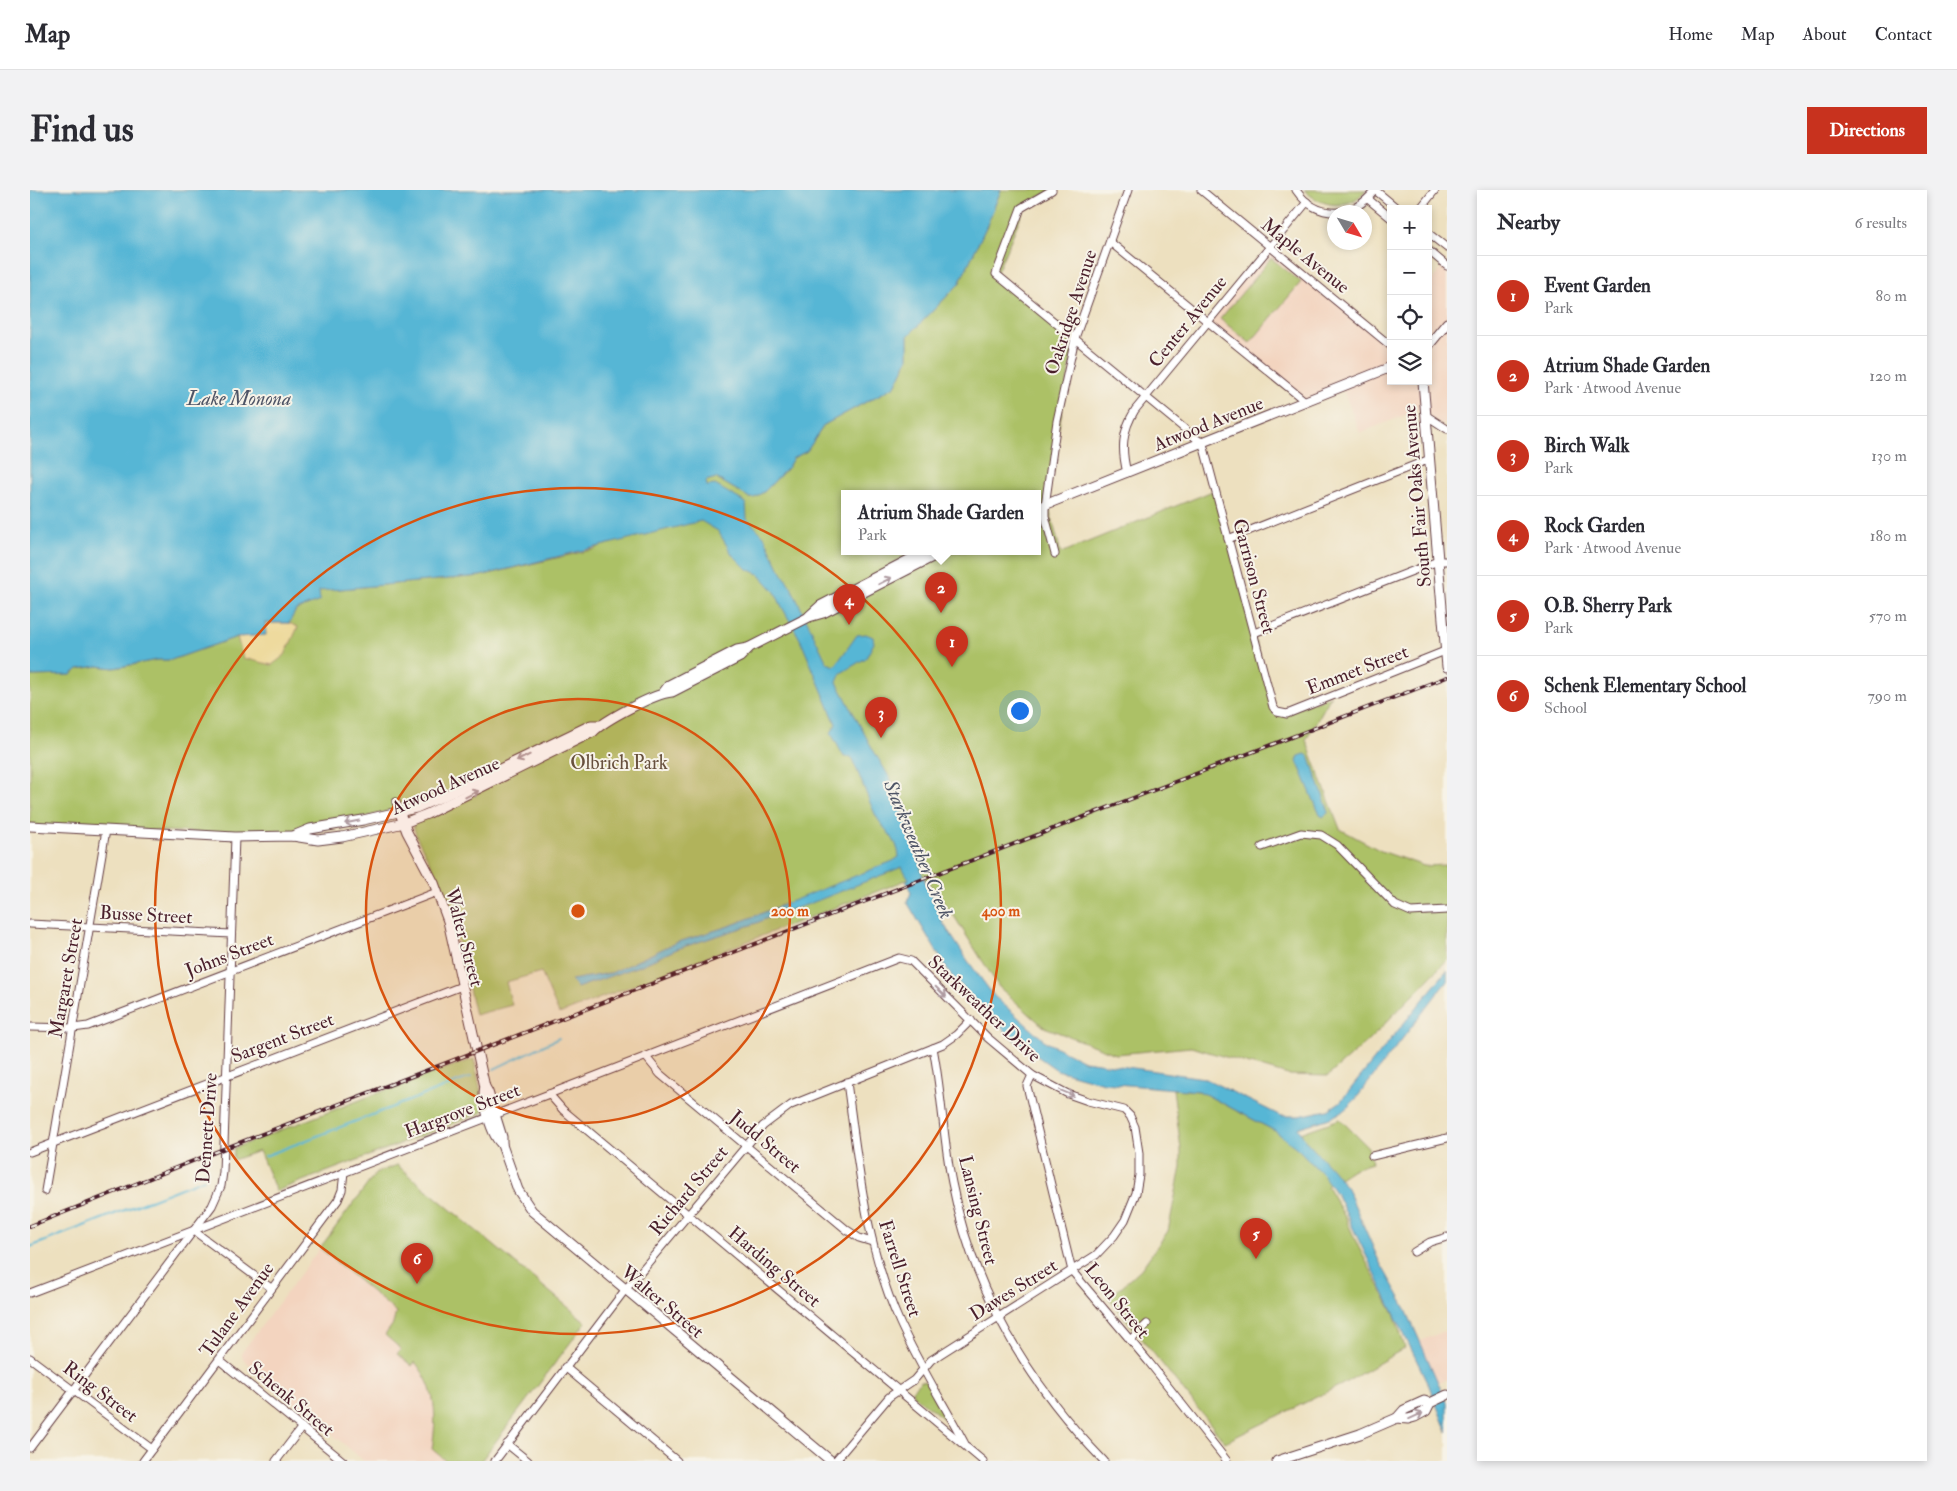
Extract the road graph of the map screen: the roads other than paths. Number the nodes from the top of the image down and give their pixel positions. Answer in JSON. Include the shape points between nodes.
{"nodes":[{"id":1,"x":1052,"y":190,"type":"edge"},
{"id":2,"x":1128,"y":190,"type":"edge"},
{"id":3,"x":1201,"y":190,"type":"edge"},
{"id":4,"x":1296,"y":190,"type":"edge"},
{"id":5,"x":1375,"y":190,"type":"edge"},
{"id":6,"x":1435,"y":190,"type":"edge"},
{"id":7,"x":1368,"y":199,"type":"junction"},
{"id":8,"x":1306,"y":202,"type":"junction"},
{"id":9,"x":1393,"y":205,"type":"edge"},
{"id":10,"x":1423,"y":205,"type":"edge"},
{"id":11,"x":1387,"y":215,"type":"edge"},
{"id":12,"x":1432,"y":236,"type":"edge"},
{"id":13,"x":1110,"y":242,"type":"junction"},
{"id":14,"x":1270,"y":246,"type":"junction"},
{"id":15,"x":1447,"y":248,"type":"edge"},
{"id":16,"x":1432,"y":253,"type":"edge"},
{"id":17,"x":1447,"y":266,"type":"edge"},
{"id":18,"x":1207,"y":321,"type":"junction"},
{"id":19,"x":1447,"y":323,"type":"edge"},
{"id":20,"x":1075,"y":338,"type":"junction"},
{"id":21,"x":1432,"y":341,"type":"edge"},
{"id":22,"x":1387,"y":343,"type":"edge"},
{"id":23,"x":1387,"y":369,"type":"edge"},
{"id":24,"x":1423,"y":385,"type":"edge"},
{"id":25,"x":1146,"y":397,"type":"junction"},
{"id":26,"x":1305,"y":401,"type":"junction"},
{"id":27,"x":1427,"y":416,"type":"junction"},
{"id":28,"x":1447,"y":429,"type":"edge"},
{"id":29,"x":1203,"y":444,"type":"junction"},
{"id":30,"x":1430,"y":459,"type":"junction"},
{"id":31,"x":1127,"y":473,"type":"junction"},
{"id":32,"x":1041,"y":507,"type":"edge"},
{"id":33,"x":1228,"y":539,"type":"junction"},
{"id":34,"x":1055,"y":554,"type":"dead end"},
{"id":35,"x":918,"y":555,"type":"edge"},
{"id":36,"x":936,"y":555,"type":"edge"},
{"id":37,"x":1442,"y":561,"type":"edge"},
{"id":38,"x":809,"y":617,"type":"junction"},
{"id":39,"x":1254,"y":633,"type":"junction"},
{"id":40,"x":1445,"y":651,"type":"junction"},
{"id":41,"x":1447,"y":667,"type":"edge"},
{"id":42,"x":1279,"y":714,"type":"joint"},
{"id":43,"x":600,"y":725,"type":"junction"},
{"id":44,"x":396,"y":802,"type":"dead end"},
{"id":45,"x":400,"y":813,"type":"junction"},
{"id":46,"x":404,"y":823,"type":"junction"},
{"id":47,"x":30,"y":826,"type":"edge"},
{"id":48,"x":106,"y":830,"type":"junction"},
{"id":49,"x":293,"y":836,"type":"junction"},
{"id":50,"x":235,"y":837,"type":"junction"},
{"id":51,"x":1262,"y":847,"type":"dead end"},
{"id":52,"x":437,"y":892,"type":"junction"},
{"id":53,"x":1447,"y":910,"type":"edge"},
{"id":54,"x":30,"y":924,"type":"edge"},
{"id":55,"x":90,"y":928,"type":"junction"},
{"id":56,"x":231,"y":934,"type":"junction"},
{"id":57,"x":906,"y":959,"type":"joint"},
{"id":58,"x":230,"y":972,"type":"junction"},
{"id":59,"x":462,"y":986,"type":"junction"},
{"id":60,"x":971,"y":1020,"type":"junction"},
{"id":61,"x":30,"y":1027,"type":"edge"},
{"id":62,"x":73,"y":1028,"type":"junction"},
{"id":63,"x":933,"y":1048,"type":"junction"},
{"id":64,"x":646,"y":1057,"type":"junction"},
{"id":65,"x":1032,"y":1075,"type":"junction"},
{"id":66,"x":226,"y":1076,"type":"junction"},
{"id":67,"x":847,"y":1082,"type":"junction"},
{"id":68,"x":549,"y":1094,"type":"junction"},
{"id":69,"x":1126,"y":1112,"type":"joint"},
{"id":70,"x":492,"y":1116,"type":"junction"},
{"id":71,"x":1447,"y":1138,"type":"edge"},
{"id":72,"x":54,"y":1143,"type":"junction"},
{"id":73,"x":746,"y":1145,"type":"junction"},
{"id":74,"x":30,"y":1152,"type":"edge"},
{"id":75,"x":1372,"y":1156,"type":"dead end"},
{"id":76,"x":344,"y":1172,"type":"junction"},
{"id":77,"x":45,"y":1191,"type":"dead end"},
{"id":78,"x":688,"y":1214,"type":"junction"},
{"id":79,"x":194,"y":1231,"type":"junction"},
{"id":80,"x":1447,"y":1237,"type":"edge"},
{"id":81,"x":872,"y":1242,"type":"junction"},
{"id":82,"x":1414,"y":1252,"type":"dead end"},
{"id":83,"x":1072,"y":1271,"type":"junction"},
{"id":84,"x":271,"y":1288,"type":"junction"},
{"id":85,"x":625,"y":1290,"type":"junction"},
{"id":86,"x":30,"y":1292,"type":"edge"},
{"id":87,"x":998,"y":1318,"type":"junction"},
{"id":88,"x":1147,"y":1324,"type":"dead end"},
{"id":89,"x":1130,"y":1340,"type":"junction"},
{"id":90,"x":30,"y":1358,"type":"edge"},
{"id":91,"x":220,"y":1360,"type":"junction"},
{"id":92,"x":565,"y":1367,"type":"junction"},
{"id":93,"x":924,"y":1368,"type":"junction"},
{"id":94,"x":73,"y":1391,"type":"junction"},
{"id":95,"x":898,"y":1391,"type":"junction"},
{"id":96,"x":1447,"y":1395,"type":"edge"},
{"id":97,"x":302,"y":1427,"type":"junction"},
{"id":98,"x":507,"y":1444,"type":"junction"},
{"id":99,"x":30,"y":1448,"type":"edge"},
{"id":100,"x":152,"y":1449,"type":"junction"},
{"id":101,"x":968,"y":1449,"type":"junction"},
{"id":102,"x":143,"y":1461,"type":"edge"},
{"id":103,"x":276,"y":1461,"type":"edge"},
{"id":104,"x":343,"y":1461,"type":"edge"},
{"id":105,"x":494,"y":1461,"type":"edge"},
{"id":106,"x":528,"y":1461,"type":"edge"},
{"id":107,"x":677,"y":1461,"type":"edge"},
{"id":108,"x":831,"y":1461,"type":"edge"},
{"id":109,"x":835,"y":1461,"type":"edge"},
{"id":110,"x":982,"y":1461,"type":"edge"},
{"id":111,"x":1104,"y":1461,"type":"edge"},
{"id":112,"x":1227,"y":1461,"type":"edge"},
{"id":113,"x":1278,"y":1461,"type":"edge"}],
"edges":[{"from":1,"to":20,"type":"street","via":[[1021,208],[996,274]]},
{"from":2,"to":13,"type":"street","name":"Oakridge Avenue"},
{"from":3,"to":14,"type":"street","name":"Maple Avenue"},
{"from":4,"to":8,"type":"street"},
{"from":5,"to":7,"type":"street"},
{"from":5,"to":9,"type":"street"},
{"from":6,"to":10,"type":"street"},
{"from":7,"to":8,"type":"street","via":[[1353,209],[1335,212]]},
{"from":7,"to":11,"type":"street"},
{"from":8,"to":14,"type":"street","name":"Center Avenue"},
{"from":12,"to":15,"type":"street"},
{"from":13,"to":18,"type":"street"},
{"from":13,"to":20,"type":"street","name":"Oakridge Avenue"},
{"from":14,"to":18,"type":"street","name":"Center Avenue"},
{"from":14,"to":22,"type":"street","name":"Maple Avenue"},
{"from":16,"to":17,"type":"street"},
{"from":18,"to":25,"type":"street","name":"Center Avenue"},
{"from":18,"to":26,"type":"street"},
{"from":19,"to":21,"type":"street"},
{"from":20,"to":25,"type":"street"},
{"from":20,"to":32,"type":"street","name":"Oakridge Avenue"},
{"from":23,"to":26,"type":"street","name":"Atwood Avenue"},
{"from":24,"to":27,"type":"street","name":"South Fair Oaks Avenue"},
{"from":25,"to":29,"type":"street"},
{"from":25,"to":31,"type":"street","name":"Center Avenue","via":[[1130,418],[1125,433],[1122,449]]},
{"from":26,"to":29,"type":"street","name":"Atwood Avenue"},
{"from":27,"to":28,"type":"street"},
{"from":27,"to":30,"type":"street","name":"South Fair Oaks Avenue"},
{"from":29,"to":31,"type":"street","name":"Atwood Avenue"},
{"from":29,"to":33,"type":"street","name":"Garrison Street"},
{"from":30,"to":33,"type":"street"},
{"from":30,"to":37,"type":"street","name":"South Fair Oaks Avenue"},
{"from":31,"to":32,"type":"street","name":"Atwood Avenue"},
{"from":32,"to":34,"type":"street","name":"Oakridge Avenue"},
{"from":33,"to":39,"type":"street","name":"Garrison Street"},
{"from":35,"to":38,"type":"street","name":"Atwood Avenue","via":[[820,606]]},
{"from":38,"to":36,"type":"street","name":"Atwood Avenue","one_way":true,"via":[[823,613]]},
{"from":37,"to":39,"type":"street"},
{"from":37,"to":40,"type":"street","name":"South Fair Oaks Avenue"},
{"from":38,"to":43,"type":"street","name":"Atwood Avenue","via":[[672,692],[663,692]]},
{"from":39,"to":42,"type":"street","name":"Garrison Street","via":[[1273,706]]},
{"from":40,"to":41,"type":"street","name":"South Fair Oaks Avenue"},
{"from":40,"to":42,"type":"street","name":"Emmet Street","via":[[1287,714]]},
{"from":43,"to":45,"type":"street","name":"Atwood Avenue","one_way":true,"via":[[591,725],[446,795]]},
{"from":46,"to":43,"type":"street","name":"Atwood Avenue","one_way":true,"via":[[472,794],[593,732]]},
{"from":44,"to":45,"type":"street","name":"Walter Street"},
{"from":45,"to":46,"type":"street","name":"Walter Street"},
{"from":45,"to":49,"type":"street","name":"Atwood Avenue","one_way":true,"via":[[310,829]]},
{"from":46,"to":49,"type":"street","name":"Atwood Avenue","via":[[318,840]]},
{"from":46,"to":52,"type":"street","name":"Walter Street"},
{"from":47,"to":48,"type":"street","name":"Atwood Avenue"},
{"from":48,"to":50,"type":"street","name":"Atwood Avenue"},
{"from":48,"to":55,"type":"street","name":"Margaret Street"},
{"from":49,"to":50,"type":"street","name":"Atwood Avenue"},
{"from":50,"to":56,"type":"street","name":"Dennett Drive"},
{"from":51,"to":53,"type":"street","via":[[1301,833],[1320,835],[1337,845],[1400,908],[1417,912]]},
{"from":52,"to":58,"type":"street","name":"Johns Street"},
{"from":52,"to":59,"type":"street","name":"Walter Street","via":[[449,926]]},
{"from":54,"to":55,"type":"street","name":"Busse Street"},
{"from":55,"to":56,"type":"street","name":"Busse Street"},
{"from":55,"to":62,"type":"street","name":"Margaret Street"},
{"from":56,"to":58,"type":"street","name":"Dennett Drive"},
{"from":57,"to":60,"type":"street","name":"Starkweather Drive","one_way":true},
{"from":57,"to":64,"type":"street","name":"Hargrove Street","via":[[899,958]]},
{"from":58,"to":62,"type":"street","name":"Johns Street","via":[[88,1026]]},
{"from":58,"to":66,"type":"street","name":"Dennett Drive"},
{"from":59,"to":66,"type":"street","name":"Sargent Street"},
{"from":59,"to":70,"type":"street","name":"Walter Street","via":[[485,1087],[483,1094]]},
{"from":60,"to":63,"type":"street","name":"Richard Street","via":[[956,1035]]},
{"from":60,"to":65,"type":"street","name":"Starkweather Drive"},
{"from":61,"to":62,"type":"street","name":"Johns Street"},
{"from":62,"to":72,"type":"street","name":"Margaret Street"},
{"from":63,"to":67,"type":"street","name":"Richard Street"},
{"from":63,"to":87,"type":"street","name":"Lansing Street","via":[[957,1205],[969,1249]]},
{"from":64,"to":68,"type":"street","name":"Hargrove Street"},
{"from":64,"to":73,"type":"street","name":"Judd Street","via":[[660,1074]]},
{"from":65,"to":69,"type":"street","name":"Starkweather Drive","one_way":true,"via":[[1068,1094]]},
{"from":65,"to":83,"type":"street","name":"Leon Street","via":[[1027,1086]]},
{"from":66,"to":72,"type":"street","name":"Sargent Street"},
{"from":66,"to":79,"type":"street","name":"Dennett Drive","via":[[222,1180],[212,1206]]},
{"from":67,"to":73,"type":"street","name":"Richard Street","via":[[786,1108]]},
{"from":67,"to":81,"type":"street","name":"Farrell Street"},
{"from":68,"to":70,"type":"street","name":"Hargrove Street"},
{"from":68,"to":78,"type":"street","name":"Harding Street","via":[[563,1110]]},
{"from":69,"to":83,"type":"street","name":"Dawes Street","via":[[1135,1127],[1139,1153],[1136,1193],[1125,1220],[1114,1236],[1096,1255]]},
{"from":70,"to":76,"type":"street","name":"Hargrove Street"},
{"from":70,"to":85,"type":"street","name":"Walter Street","via":[[518,1190],[532,1211]]},
{"from":71,"to":75,"type":"street"},
{"from":72,"to":74,"type":"street","name":"Sargent Street"},
{"from":72,"to":77,"type":"street","name":"Margaret Street"},
{"from":73,"to":78,"type":"street","name":"Richard Street"},
{"from":73,"to":81,"type":"street","name":"Judd Street","via":[[847,1230]]},
{"from":76,"to":79,"type":"street","name":"Hargrove Street"},
{"from":76,"to":84,"type":"street","name":"Tulane Avenue","via":[[338,1200]]},
{"from":78,"to":85,"type":"street","name":"Richard Street"},
{"from":78,"to":95,"type":"street","name":"Harding Street"},
{"from":79,"to":84,"type":"street"},
{"from":79,"to":86,"type":"street","name":"Hargrove Street"},
{"from":79,"to":94,"type":"street","name":"Dennett Drive"},
{"from":80,"to":82,"type":"street"},
{"from":81,"to":93,"type":"street","name":"Farrell Street","via":[[900,1323]]},
{"from":83,"to":87,"type":"street","name":"Dawes Street"},
{"from":83,"to":89,"type":"street","name":"Leon Street"},
{"from":84,"to":91,"type":"street","name":"Tulane Avenue"},
{"from":85,"to":92,"type":"street","name":"Richard Street"},
{"from":85,"to":108,"type":"street","name":"Walter Street"},
{"from":87,"to":93,"type":"street","name":"Dawes Street","via":[[931,1360]]},
{"from":87,"to":111,"type":"street","name":"Lansing Street","via":[[1046,1392]]},
{"from":88,"to":89,"type":"street"},
{"from":89,"to":112,"type":"street","name":"Leon Street"},
{"from":90,"to":94,"type":"street","name":"Ring Street"},
{"from":91,"to":97,"type":"street","name":"Schenk Street"},
{"from":91,"to":100,"type":"street","name":"Tulane Avenue"},
{"from":92,"to":98,"type":"street","name":"Richard Street"},
{"from":92,"to":107,"type":"street"},
{"from":93,"to":95,"type":"street","name":"Dawes Street"},
{"from":93,"to":101,"type":"street","name":"Farrell Street"},
{"from":94,"to":99,"type":"street","name":"Dennett Drive"},
{"from":94,"to":100,"type":"street","name":"Ring Street"},
{"from":95,"to":101,"type":"street","name":"Harding Street"},
{"from":95,"to":109,"type":"street","name":"Dawes Street","via":[[889,1397]]},
{"from":96,"to":113,"type":"street","via":[[1430,1403],[1426,1411],[1408,1419],[1397,1418],[1330,1445]]},
{"from":97,"to":103,"type":"street"},
{"from":97,"to":104,"type":"street","name":"Schenk Street"},
{"from":98,"to":105,"type":"street","name":"Richard Street"},
{"from":98,"to":106,"type":"street"},
{"from":100,"to":102,"type":"street","name":"Tulane Avenue"},
{"from":101,"to":110,"type":"street","name":"Harding Street"}]}
